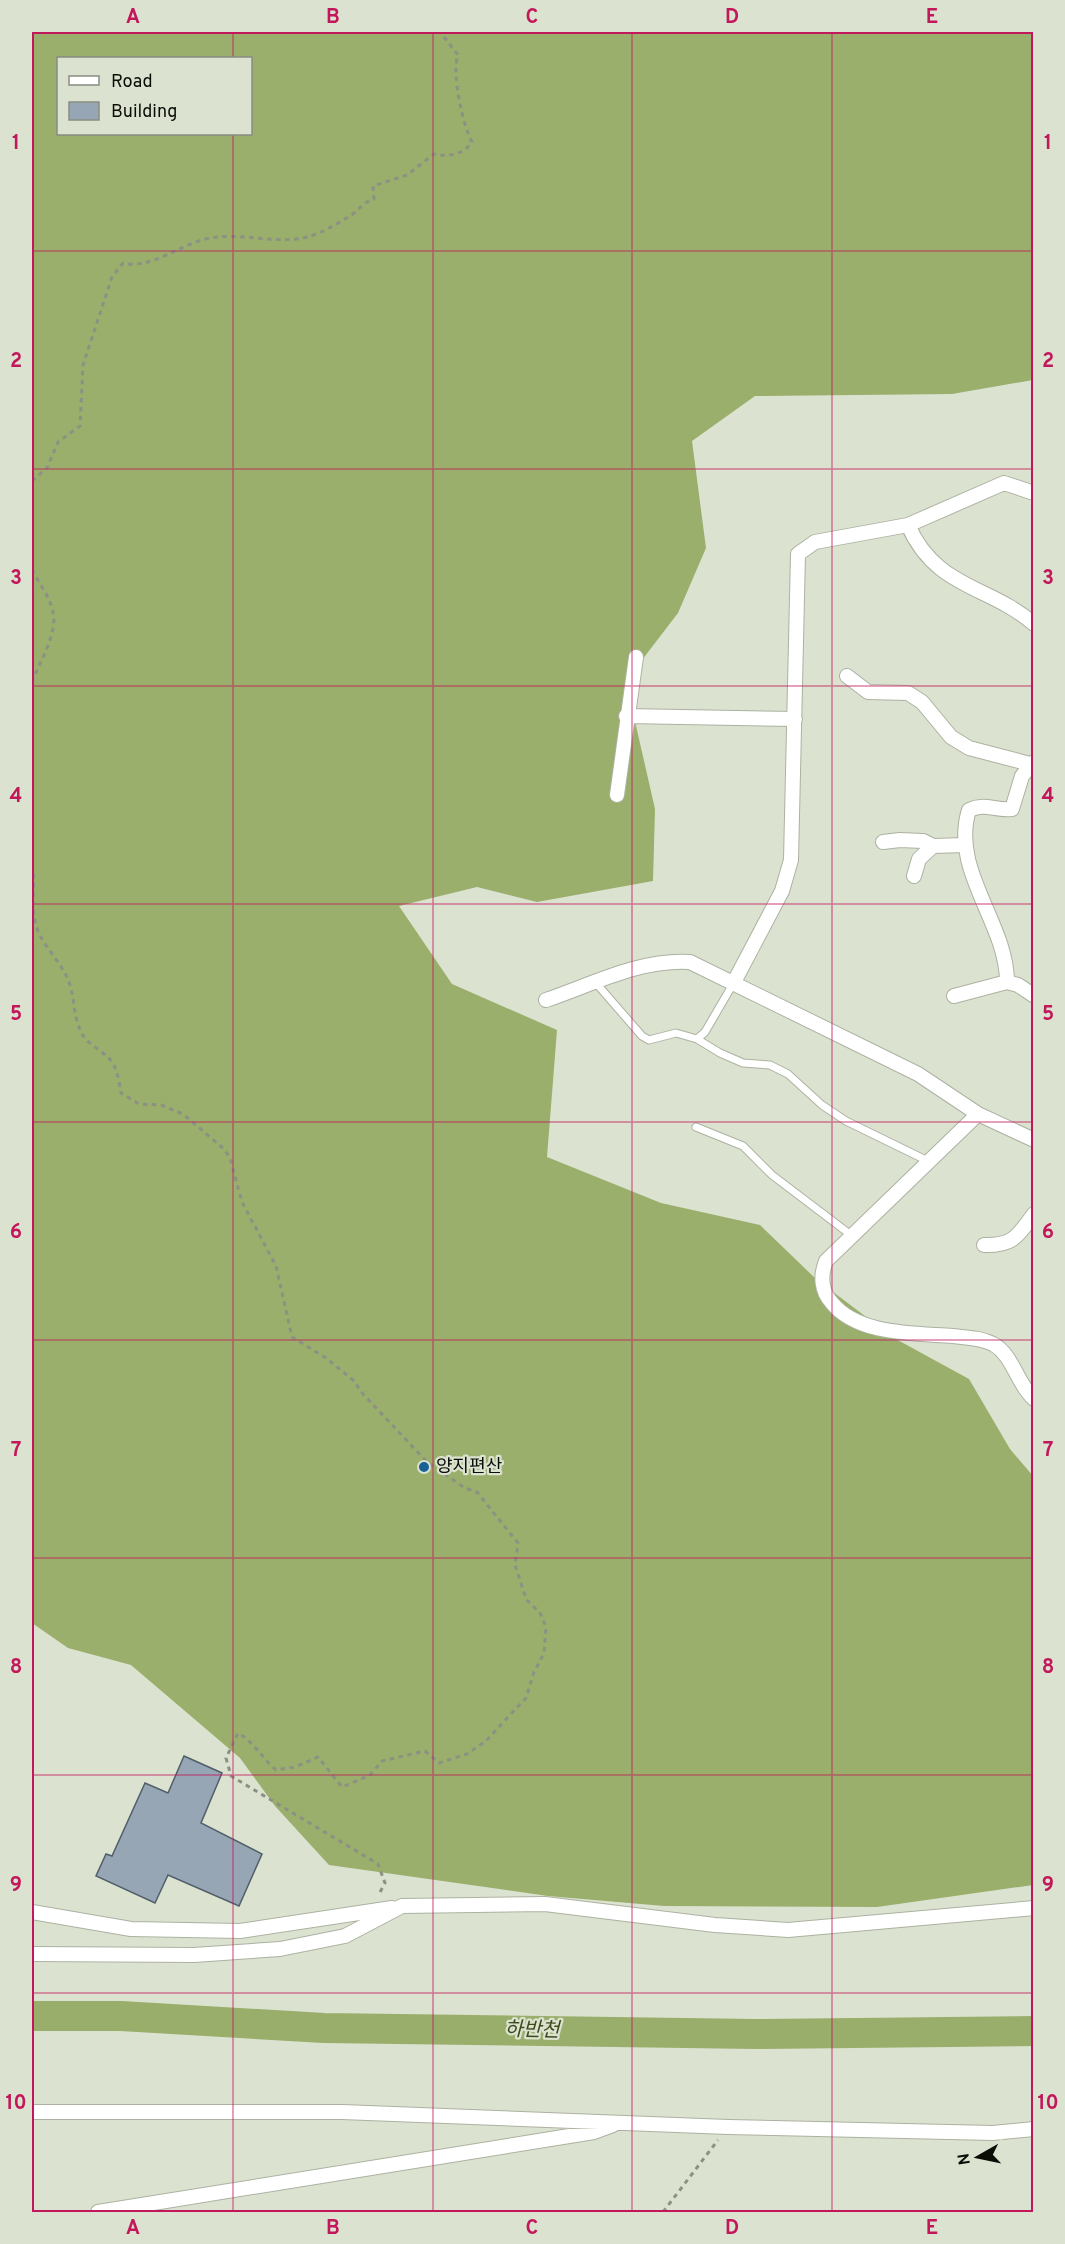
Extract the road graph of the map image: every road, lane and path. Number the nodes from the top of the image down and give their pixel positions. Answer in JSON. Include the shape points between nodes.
{"nodes":[{"id":1,"x":440,"y":32,"type":"edge"},
{"id":2,"x":32,"y":481,"type":"edge"},
{"id":3,"x":1034,"y":493,"type":"edge"},
{"id":4,"x":908,"y":525,"type":"junction"},
{"id":5,"x":32,"y":570,"type":"edge"},
{"id":6,"x":1034,"y":624,"type":"edge"},
{"id":7,"x":636,"y":657,"type":"dead end"},
{"id":8,"x":847,"y":676,"type":"dead end"},
{"id":9,"x":32,"y":682,"type":"edge"},
{"id":10,"x":626,"y":716,"type":"junction"},
{"id":11,"x":795,"y":719,"type":"junction"},
{"id":12,"x":1032,"y":763,"type":"edge"},
{"id":13,"x":617,"y":795,"type":"dead end"},
{"id":14,"x":883,"y":842,"type":"dead end"},
{"id":15,"x":965,"y":845,"type":"junction"},
{"id":16,"x":933,"y":846,"type":"junction"},
{"id":17,"x":32,"y":865,"type":"edge"},
{"id":18,"x":914,"y":876,"type":"dead end"},
{"id":19,"x":1007,"y":982,"type":"junction"},
{"id":20,"x":596,"y":983,"type":"junction"},
{"id":21,"x":734,"y":984,"type":"junction"},
{"id":22,"x":1033,"y":994,"type":"edge"},
{"id":23,"x":954,"y":996,"type":"dead end"},
{"id":24,"x":546,"y":1000,"type":"dead end"},
{"id":25,"x":1034,"y":1009,"type":"edge"},
{"id":26,"x":697,"y":1039,"type":"junction"},
{"id":27,"x":978,"y":1114,"type":"junction"},
{"id":28,"x":696,"y":1127,"type":"dead end"},
{"id":29,"x":1034,"y":1140,"type":"edge"},
{"id":30,"x":930,"y":1162,"type":"junction"},
{"id":31,"x":1034,"y":1214,"type":"edge"},
{"id":32,"x":851,"y":1235,"type":"junction"},
{"id":33,"x":984,"y":1245,"type":"dead end"},
{"id":34,"x":1034,"y":1399,"type":"edge"},
{"id":35,"x":402,"y":1906,"type":"junction"},
{"id":36,"x":1034,"y":1908,"type":"edge"},
{"id":37,"x":370,"y":1911,"type":"junction"},
{"id":38,"x":32,"y":1912,"type":"edge"},
{"id":39,"x":32,"y":1954,"type":"edge"},
{"id":40,"x":32,"y":2112,"type":"edge"},
{"id":41,"x":620,"y":2122,"type":"junction"},
{"id":42,"x":728,"y":2127,"type":"junction"},
{"id":43,"x":1034,"y":2129,"type":"edge"},
{"id":44,"x":98,"y":2212,"type":"edge"},
{"id":45,"x":663,"y":2212,"type":"edge"}],
"edges":[{"from":1,"to":2,"type":"path","via":[[458,55],[454,67],[472,142],[466,151],[446,156],[434,154],[407,175],[373,186],[374,199],[361,204],[351,216],[308,237],[212,238],[144,263],[123,263],[112,277],[83,365],[80,426],[58,441],[47,468]]},
{"from":3,"to":4,"type":"street","via":[[1004,483]]},
{"from":4,"to":6,"type":"street","via":[[941,571],[1023,614]]},
{"from":4,"to":11,"type":"street","via":[[815,542],[798,554]]},
{"from":5,"to":9,"type":"path","via":[[53,613],[53,627]]},
{"from":7,"to":10,"type":"street"},
{"from":8,"to":12,"type":"street","via":[[868,692],[908,693],[922,702],[951,737],[969,748]]},
{"from":10,"to":11,"type":"street"},
{"from":10,"to":13,"type":"street"},
{"from":11,"to":21,"type":"street","via":[[791,860],[782,891]]},
{"from":12,"to":15,"type":"street","via":[[1022,776],[1012,808],[1002,810],[981,804],[969,810],[963,827]]},
{"from":14,"to":16,"type":"street","via":[[923,841]]},
{"from":15,"to":16,"type":"street"},
{"from":15,"to":19,"type":"street","via":[[987,916],[1007,963]]},
{"from":16,"to":18,"type":"street","via":[[919,859]]},
{"from":17,"to":37,"type":"path","via":[[35,922],[40,937],[70,985],[72,1008],[83,1035],[111,1061],[121,1093],[139,1104],[161,1105],[183,1114],[224,1149],[242,1202],[276,1266],[292,1337],[353,1380],[428,1463],[477,1492],[518,1544],[515,1565],[526,1599],[540,1613],[546,1627],[544,1653],[526,1698],[486,1741],[467,1754],[439,1763],[425,1751],[382,1761],[370,1775],[342,1787],[318,1757],[276,1770],[238,1733],[226,1758],[231,1776],[378,1864],[385,1882]]},
{"from":19,"to":22,"type":"street"},
{"from":19,"to":23,"type":"street"},
{"from":20,"to":21,"type":"street","via":[[667,961],[690,962]]},
{"from":20,"to":24,"type":"street"},
{"from":20,"to":26,"type":"lane","via":[[649,1040],[676,1033]]},
{"from":21,"to":26,"type":"lane"},
{"from":21,"to":27,"type":"street","via":[[918,1074]]},
{"from":22,"to":25,"type":"street"},
{"from":26,"to":30,"type":"lane","via":[[743,1063],[770,1065],[788,1074],[846,1121]]},
{"from":27,"to":29,"type":"street"},
{"from":27,"to":30,"type":"street"},
{"from":28,"to":32,"type":"lane","via":[[743,1146],[772,1175]]},
{"from":30,"to":32,"type":"street"},
{"from":31,"to":33,"type":"street","via":[[1022,1233],[1008,1242]]},
{"from":32,"to":34,"type":"street","via":[[826,1261],[821,1273],[825,1296],[840,1313],[894,1330],[975,1338],[995,1345]]},
{"from":35,"to":36,"type":"street","via":[[546,1904],[788,1930]]},
{"from":35,"to":37,"type":"street"},
{"from":35,"to":39,"type":"street","via":[[345,1936],[280,1949],[194,1954]]},
{"from":37,"to":38,"type":"street","via":[[240,1931],[131,1929]]},
{"from":40,"to":41,"type":"street","via":[[342,2112]]},
{"from":41,"to":42,"type":"street"},
{"from":41,"to":44,"type":"street","via":[[594,2132]]},
{"from":42,"to":43,"type":"street","via":[[993,2133]]},
{"from":42,"to":45,"type":"path"}]}
